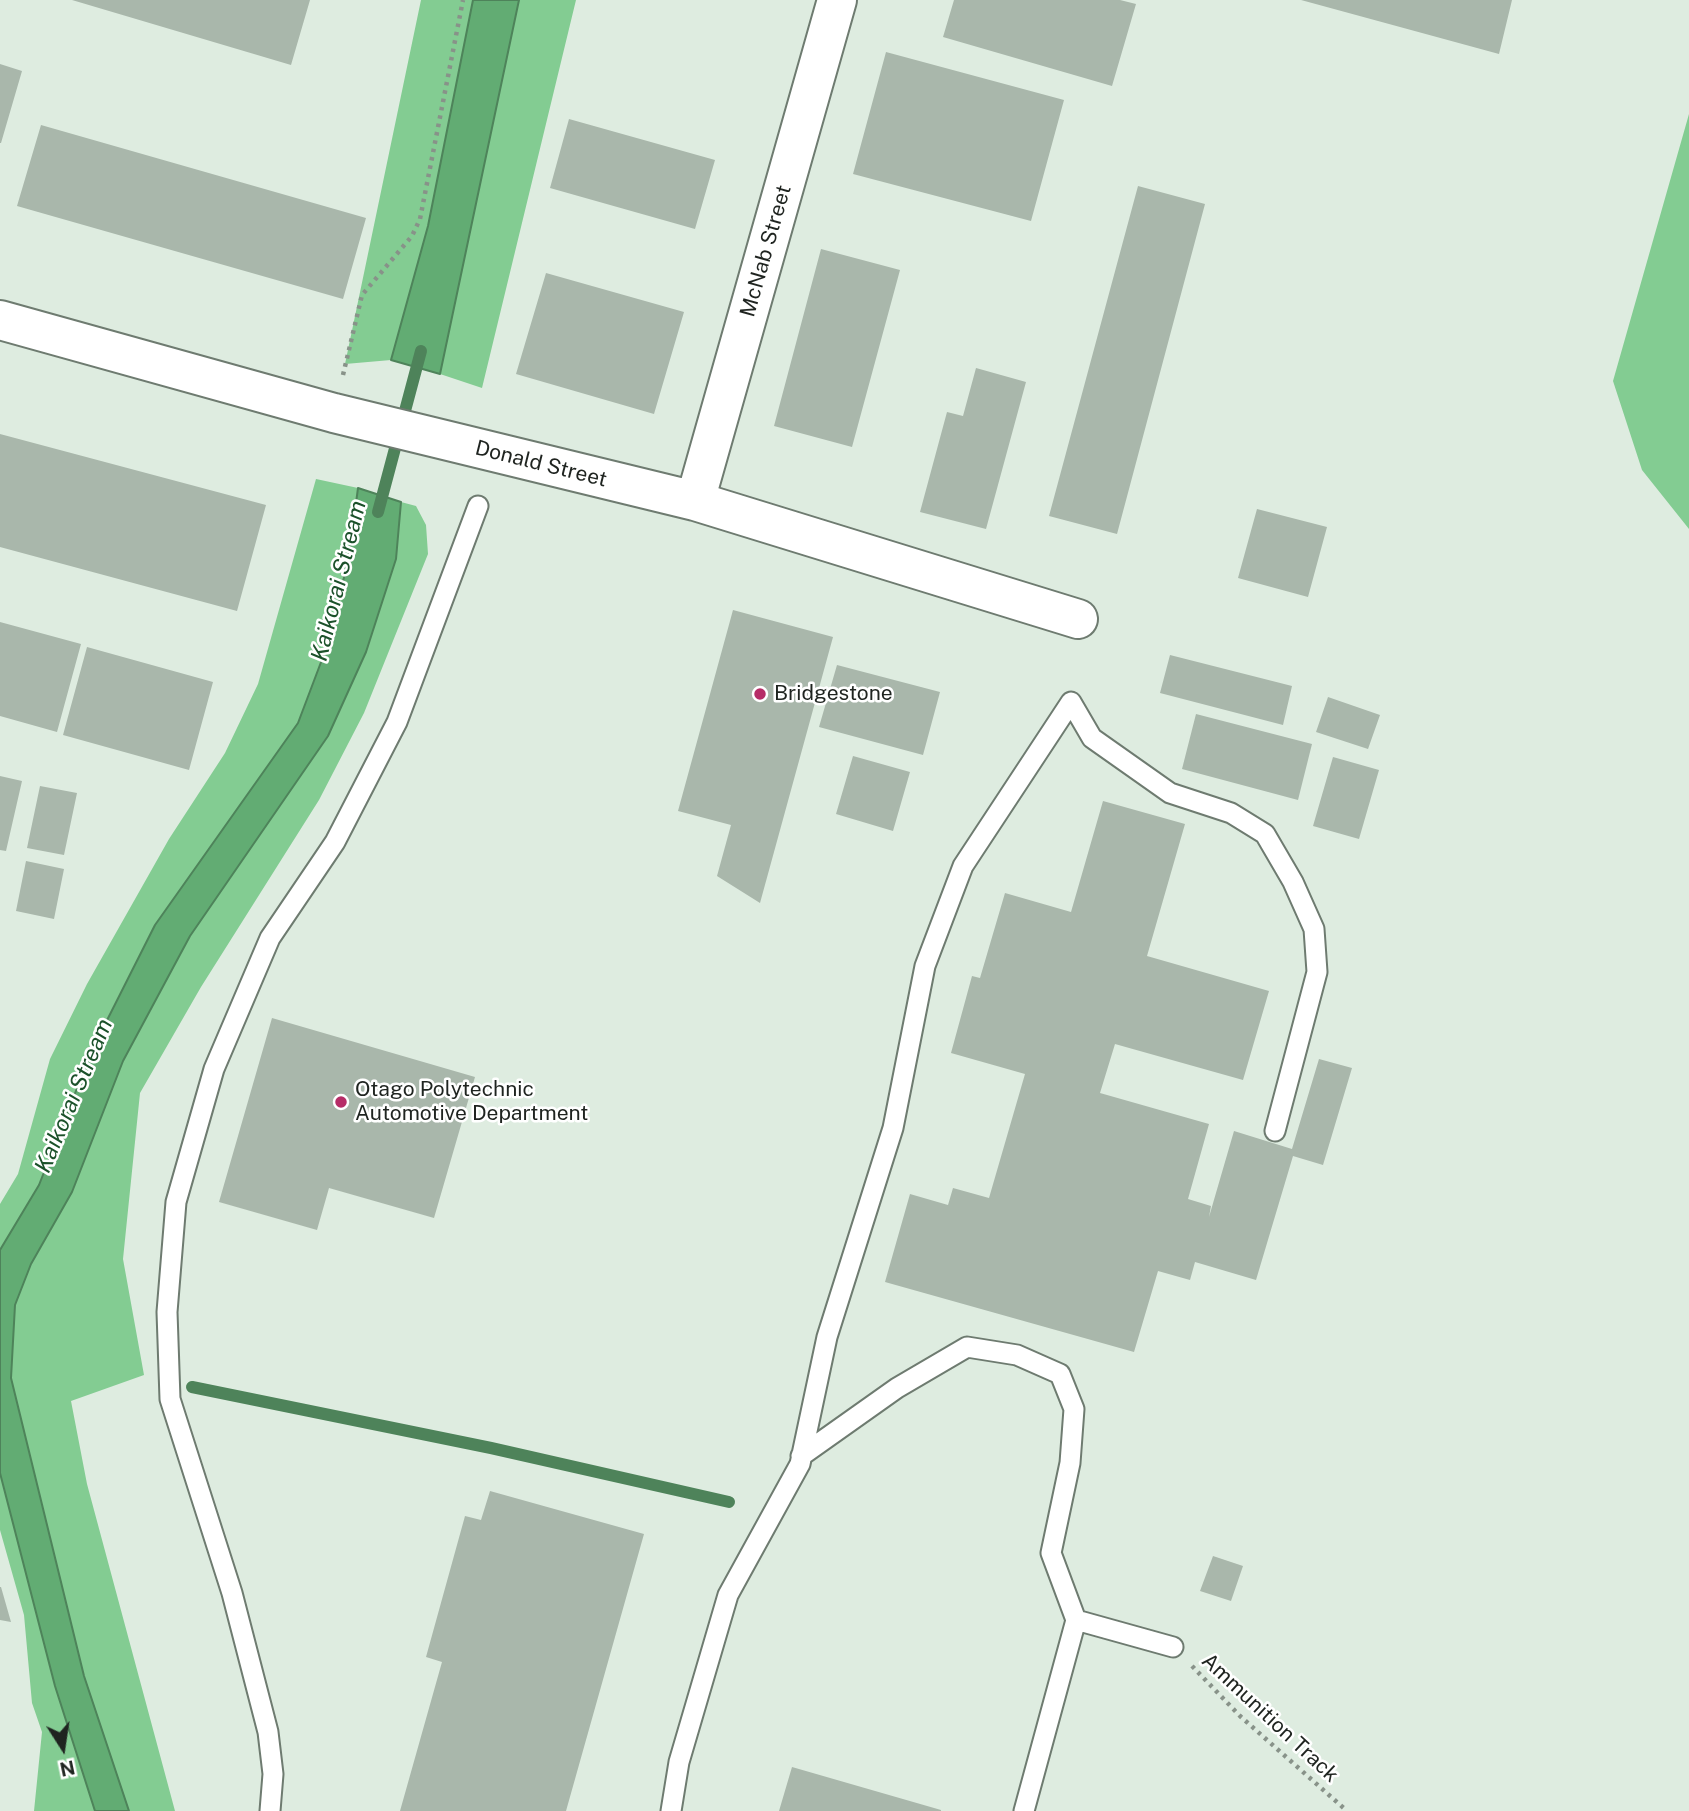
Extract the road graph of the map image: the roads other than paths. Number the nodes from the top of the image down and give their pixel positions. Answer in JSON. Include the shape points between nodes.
{"nodes":[{"id":1,"x":836,"y":0,"type":"edge"},
{"id":2,"x":0,"y":320,"type":"edge"},
{"id":3,"x":695,"y":501,"type":"junction"},
{"id":4,"x":478,"y":506,"type":"dead end"},
{"id":5,"x":1079,"y":619,"type":"dead end"},
{"id":6,"x":1275,"y":1131,"type":"dead end"},
{"id":7,"x":801,"y":1456,"type":"junction"},
{"id":8,"x":1076,"y":1620,"type":"junction"},
{"id":9,"x":1174,"y":1647,"type":"road end"},
{"id":10,"x":270,"y":1811,"type":"edge"},
{"id":11,"x":671,"y":1811,"type":"edge"},
{"id":12,"x":1024,"y":1811,"type":"edge"}],
"edges":[{"from":1,"to":3,"type":"street","name":"McNab Street"},
{"from":2,"to":3,"type":"street","name":"Donald Street","via":[[334,413]]},
{"from":3,"to":5,"type":"street","name":"Donald Street"},
{"from":4,"to":10,"type":"lane","via":[[397,722],[335,842],[270,938],[214,1069],[176,1202],[167,1312],[170,1399],[232,1592],[268,1732],[273,1774]]},
{"from":6,"to":7,"type":"lane","via":[[1317,972],[1314,929],[1293,882],[1265,834],[1231,813],[1170,793],[1092,738],[1070,702],[963,866],[925,966],[893,1128],[827,1338]]},
{"from":7,"to":8,"type":"lane","via":[[897,1388],[967,1347],[1017,1355],[1060,1374],[1074,1409],[1070,1463],[1051,1553]]},
{"from":7,"to":11,"type":"lane","via":[[728,1595],[679,1762]]},
{"from":8,"to":9,"type":"lane"},
{"from":8,"to":12,"type":"lane"}]}
